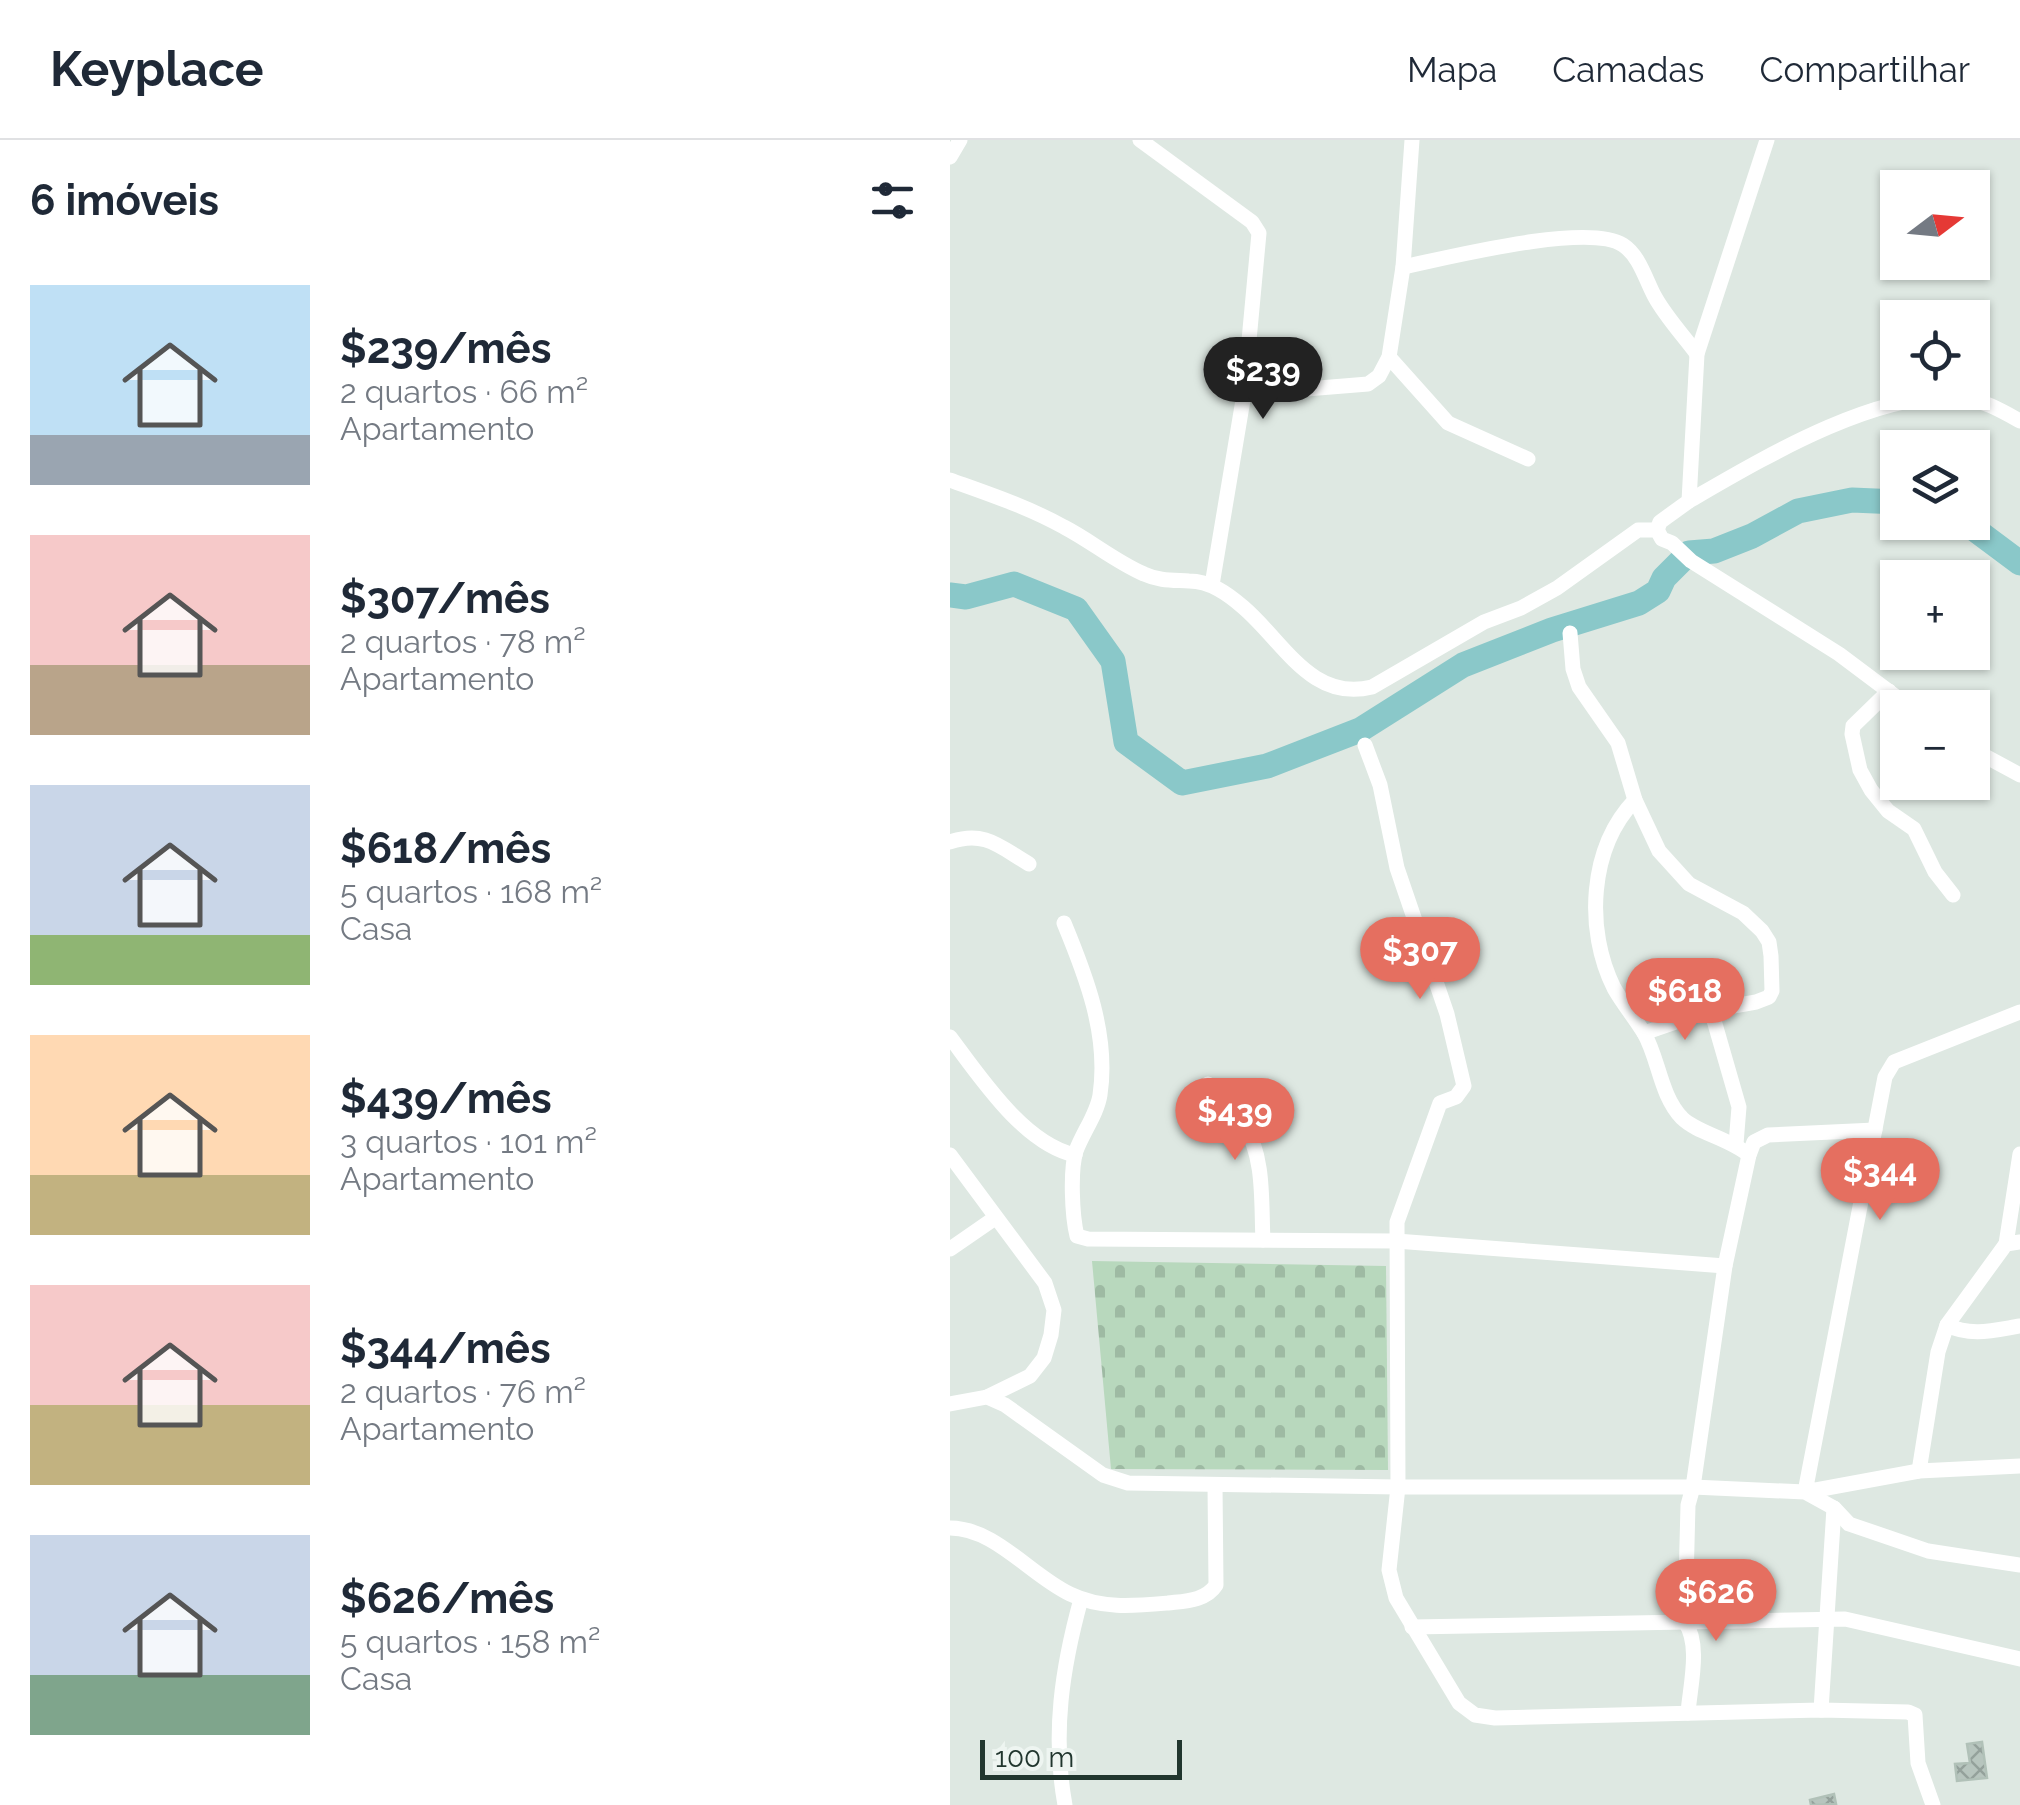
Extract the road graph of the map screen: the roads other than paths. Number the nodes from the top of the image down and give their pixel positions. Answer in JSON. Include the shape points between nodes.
{"nodes":[{"id":1,"x":960,"y":140,"type":"edge"},
{"id":2,"x":1140,"y":140,"type":"edge"},
{"id":3,"x":1412,"y":140,"type":"edge"},
{"id":4,"x":1767,"y":140,"type":"edge"},
{"id":5,"x":950,"y":157,"type":"edge"},
{"id":6,"x":1403,"y":268,"type":"junction"},
{"id":7,"x":1696,"y":354,"type":"junction"},
{"id":8,"x":1389,"y":356,"type":"junction"},
{"id":9,"x":1244,"y":394,"type":"junction"},
{"id":10,"x":2020,"y":421,"type":"edge"},
{"id":11,"x":1528,"y":459,"type":"dead end"},
{"id":12,"x":950,"y":480,"type":"edge"},
{"id":13,"x":1689,"y":502,"type":"junction"},
{"id":14,"x":1657,"y":530,"type":"junction"},
{"id":15,"x":1212,"y":586,"type":"junction"},
{"id":16,"x":1570,"y":633,"type":"dead end"},
{"id":17,"x":1888,"y":690,"type":"edge"},
{"id":18,"x":1880,"y":700,"type":"edge"},
{"id":19,"x":1365,"y":745,"type":"dead end"},
{"id":20,"x":1990,"y":759,"type":"edge"},
{"id":21,"x":2020,"y":775,"type":"edge"},
{"id":22,"x":1635,"y":800,"type":"junction"},
{"id":23,"x":950,"y":842,"type":"edge"},
{"id":24,"x":1029,"y":864,"type":"dead end"},
{"id":25,"x":1954,"y":895,"type":"dead end"},
{"id":26,"x":1064,"y":923,"type":"dead end"},
{"id":27,"x":1711,"y":1010,"type":"junction"},
{"id":28,"x":2019,"y":1018,"type":"edge"},
{"id":29,"x":1644,"y":1033,"type":"junction"},
{"id":30,"x":950,"y":1036,"type":"edge"},
{"id":31,"x":1208,"y":1084,"type":"dead end"},
{"id":32,"x":1875,"y":1130,"type":"junction"},
{"id":33,"x":1736,"y":1144,"type":"junction"},
{"id":34,"x":2020,"y":1154,"type":"edge"},
{"id":35,"x":950,"y":1155,"type":"edge"},
{"id":36,"x":1075,"y":1155,"type":"junction"},
{"id":37,"x":1749,"y":1155,"type":"junction"},
{"id":38,"x":995,"y":1218,"type":"junction"},
{"id":39,"x":1263,"y":1240,"type":"junction"},
{"id":40,"x":1396,"y":1241,"type":"junction"},
{"id":41,"x":2013,"y":1243,"type":"edge"},
{"id":42,"x":950,"y":1249,"type":"edge"},
{"id":43,"x":1725,"y":1266,"type":"junction"},
{"id":44,"x":1948,"y":1325,"type":"junction"},
{"id":45,"x":2020,"y":1326,"type":"edge"},
{"id":46,"x":987,"y":1397,"type":"junction"},
{"id":47,"x":950,"y":1404,"type":"edge"},
{"id":48,"x":2020,"y":1466,"type":"edge"},
{"id":49,"x":1919,"y":1470,"type":"junction"},
{"id":50,"x":1215,"y":1485,"type":"junction"},
{"id":51,"x":1694,"y":1487,"type":"junction"},
{"id":52,"x":1398,"y":1488,"type":"junction"},
{"id":53,"x":1804,"y":1492,"type":"junction"},
{"id":54,"x":1834,"y":1508,"type":"junction"},
{"id":55,"x":950,"y":1528,"type":"edge"},
{"id":56,"x":2020,"y":1566,"type":"edge"},
{"id":57,"x":1081,"y":1599,"type":"junction"},
{"id":58,"x":1827,"y":1620,"type":"junction"},
{"id":59,"x":1686,"y":1622,"type":"junction"},
{"id":60,"x":1412,"y":1627,"type":"junction"},
{"id":61,"x":2020,"y":1659,"type":"edge"},
{"id":62,"x":1822,"y":1710,"type":"junction"},
{"id":63,"x":1688,"y":1713,"type":"junction"},
{"id":64,"x":1065,"y":1805,"type":"edge"},
{"id":65,"x":1933,"y":1805,"type":"edge"}],
"edges":[{"from":1,"to":5,"type":"street"},
{"from":2,"to":9,"type":"street","via":[[1259,232]]},
{"from":3,"to":6,"type":"street"},
{"from":4,"to":7,"type":"street"},
{"from":6,"to":7,"type":"street","via":[[1530,243],[1608,239],[1635,257]]},
{"from":6,"to":8,"type":"street"},
{"from":7,"to":13,"type":"street"},
{"from":8,"to":9,"type":"street","via":[[1368,384]]},
{"from":8,"to":11,"type":"street","via":[[1448,423]]},
{"from":9,"to":15,"type":"street"},
{"from":10,"to":13,"type":"street","via":[[1983,402],[1914,399],[1792,445]]},
{"from":12,"to":15,"type":"street","via":[[1044,516],[1145,575]]},
{"from":13,"to":14,"type":"street"},
{"from":14,"to":15,"type":"street","via":[[1638,530],[1522,608],[1484,622],[1372,688],[1352,692],[1329,688]]},
{"from":14,"to":17,"type":"street"},
{"from":16,"to":22,"type":"street","via":[[1579,688],[1618,743]]},
{"from":18,"to":25,"type":"street","via":[[1854,726],[1860,770],[1888,811],[1914,828]]},
{"from":19,"to":40,"type":"street","via":[[1464,1086],[1440,1103],[1399,1214]]},
{"from":20,"to":21,"type":"street"},
{"from":22,"to":27,"type":"street","via":[[1659,851],[1688,884],[1743,913],[1769,942],[1769,997]]},
{"from":22,"to":29,"type":"street","via":[[1610,832],[1596,905],[1606,968]]},
{"from":23,"to":24,"type":"street","via":[[988,839]]},
{"from":26,"to":36,"type":"street","via":[[1088,980],[1102,1048],[1100,1098]]},
{"from":27,"to":29,"type":"street"},
{"from":27,"to":33,"type":"street","via":[[1739,1107]]},
{"from":28,"to":32,"type":"street","via":[[1894,1062]]},
{"from":29,"to":33,"type":"street","via":[[1681,1117]]},
{"from":30,"to":36,"type":"street","via":[[1026,1128]]},
{"from":31,"to":39,"type":"street","via":[[1252,1140]]},
{"from":32,"to":37,"type":"street","via":[[1768,1135],[1754,1142]]},
{"from":32,"to":53,"type":"street"},
{"from":33,"to":37,"type":"street"},
{"from":34,"to":41,"type":"street"},
{"from":35,"to":38,"type":"street"},
{"from":36,"to":39,"type":"street","via":[[1077,1236]]},
{"from":37,"to":43,"type":"street"},
{"from":38,"to":42,"type":"street"},
{"from":38,"to":46,"type":"street","via":[[1045,1283],[1054,1310],[1051,1335],[1030,1376]]},
{"from":39,"to":40,"type":"street"},
{"from":40,"to":43,"type":"street"},
{"from":40,"to":52,"type":"street"},
{"from":41,"to":44,"type":"street"},
{"from":43,"to":51,"type":"street"},
{"from":44,"to":45,"type":"street","via":[[1980,1332]]},
{"from":44,"to":49,"type":"street"},
{"from":46,"to":47,"type":"street"},
{"from":46,"to":50,"type":"street","via":[[1103,1476]]},
{"from":48,"to":49,"type":"street"},
{"from":49,"to":53,"type":"street"},
{"from":50,"to":52,"type":"street"},
{"from":50,"to":57,"type":"street","via":[[1212,1592],[1142,1606]]},
{"from":51,"to":52,"type":"street"},
{"from":51,"to":53,"type":"street"},
{"from":51,"to":59,"type":"street"},
{"from":52,"to":60,"type":"street","via":[[1389,1570]]},
{"from":53,"to":54,"type":"street"},
{"from":54,"to":56,"type":"street","via":[[1849,1524],[1928,1551]]},
{"from":54,"to":58,"type":"street"},
{"from":55,"to":57,"type":"street","via":[[981,1535]]},
{"from":57,"to":64,"type":"street","via":[[1057,1729]]},
{"from":58,"to":59,"type":"street"},
{"from":58,"to":61,"type":"street","via":[[1864,1622]]},
{"from":58,"to":62,"type":"street"},
{"from":59,"to":60,"type":"street"},
{"from":59,"to":63,"type":"street","via":[[1693,1646]]},
{"from":60,"to":63,"type":"street","via":[[1459,1702],[1475,1714]]},
{"from":62,"to":63,"type":"street"},
{"from":62,"to":65,"type":"street","via":[[1914,1715],[1918,1763]]}]}
